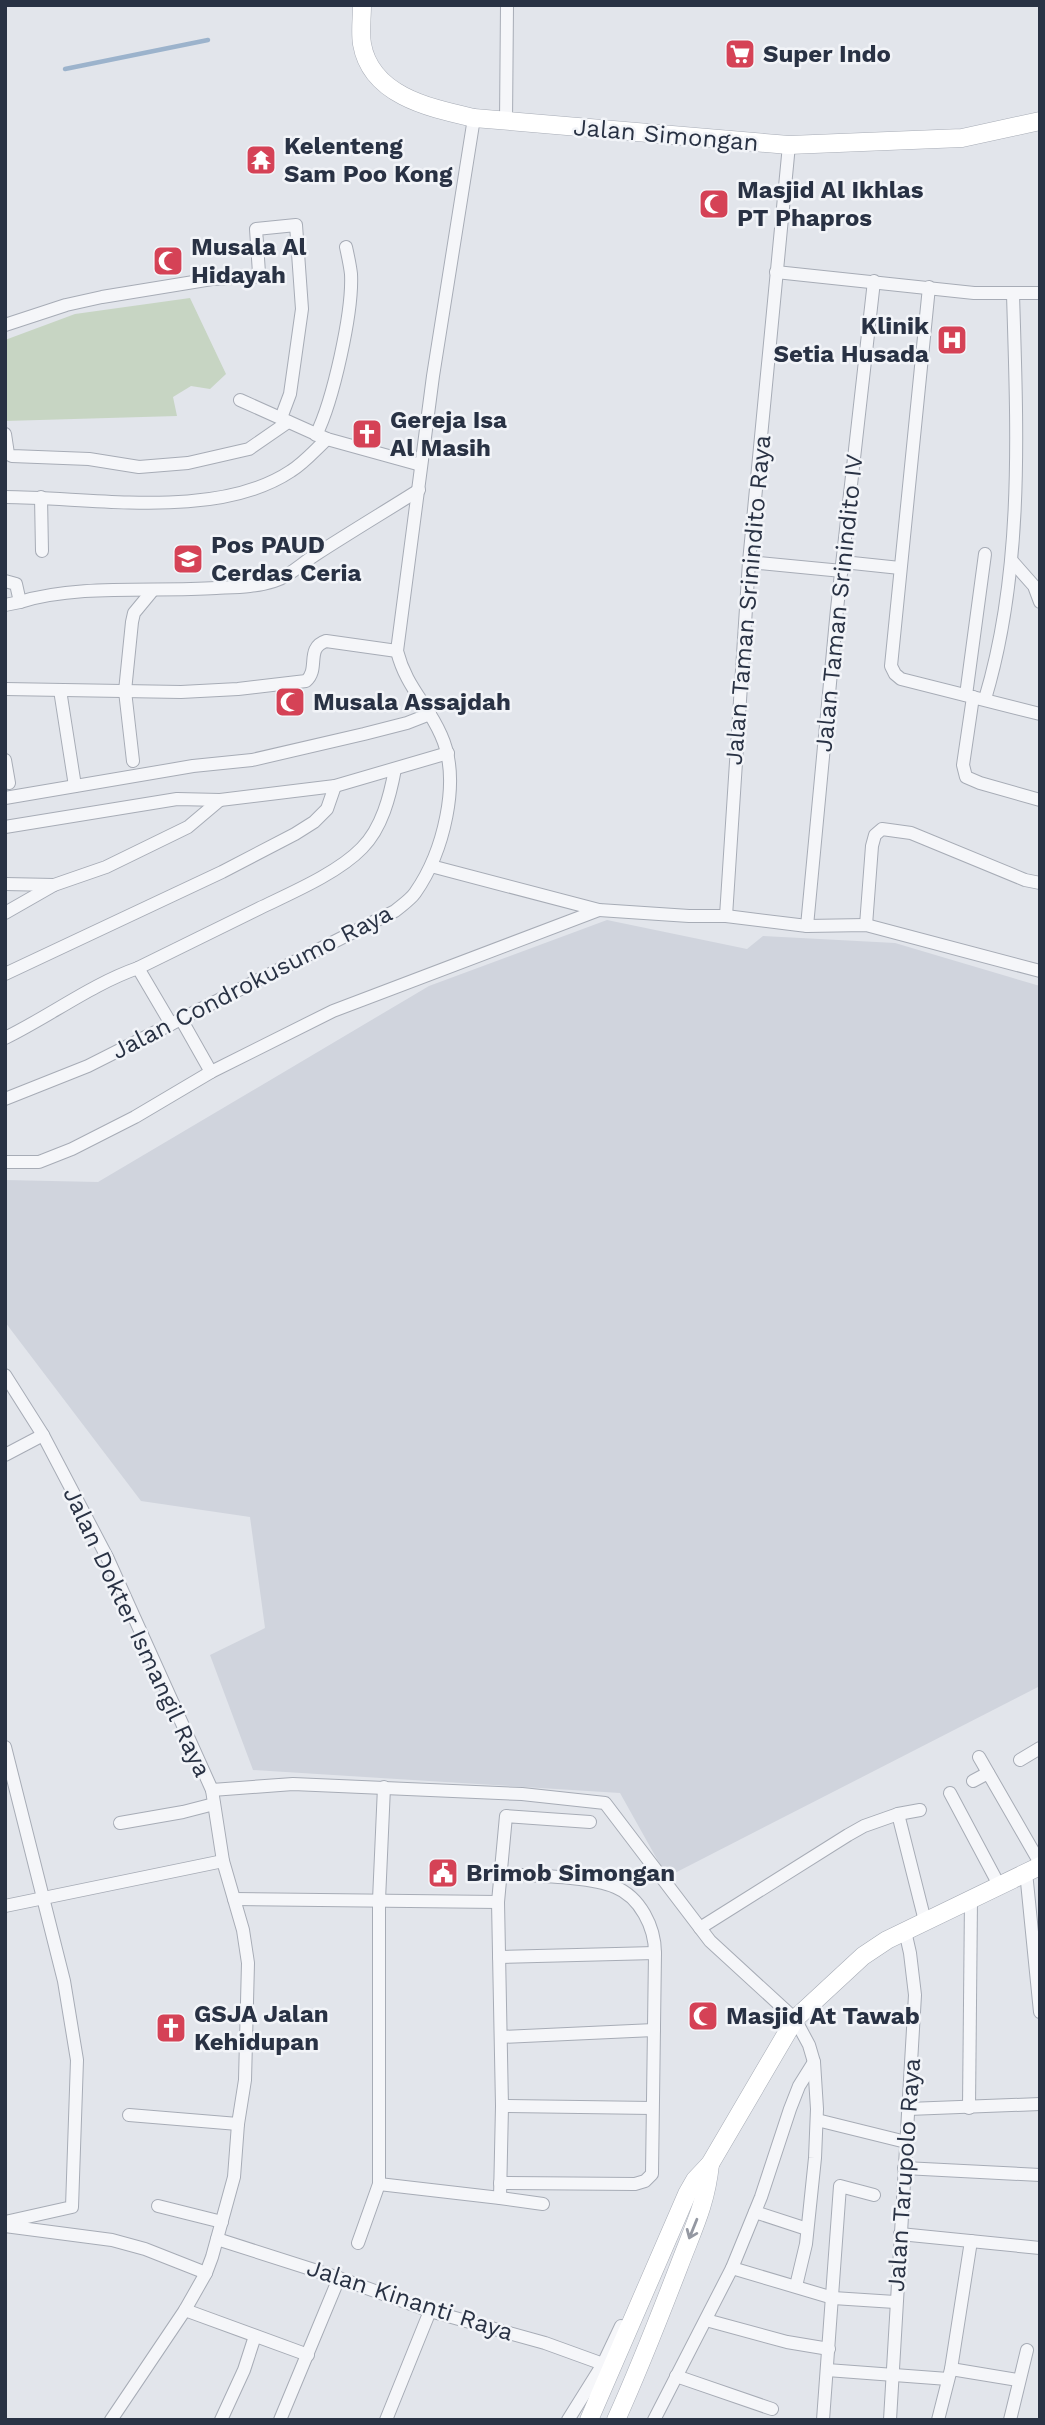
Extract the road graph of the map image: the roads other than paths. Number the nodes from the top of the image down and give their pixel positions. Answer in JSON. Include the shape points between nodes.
{"nodes":[{"id":1,"x":362,"y":5,"type":"edge"},
{"id":2,"x":507,"y":5,"type":"edge"},
{"id":3,"x":474,"y":118,"type":"junction"},
{"id":4,"x":1040,"y":121,"type":"edge"},
{"id":5,"x":506,"y":122,"type":"junction"},
{"id":6,"x":789,"y":145,"type":"junction"},
{"id":7,"x":346,"y":247,"type":"dead end"},
{"id":8,"x":776,"y":272,"type":"junction"},
{"id":9,"x":874,"y":281,"type":"junction"},
{"id":10,"x":929,"y":287,"type":"junction"},
{"id":11,"x":1040,"y":293,"type":"edge"},
{"id":12,"x":1013,"y":294,"type":"junction"},
{"id":13,"x":5,"y":325,"type":"edge"},
{"id":14,"x":240,"y":400,"type":"dead end"},
{"id":15,"x":284,"y":420,"type":"junction"},
{"id":16,"x":5,"y":434,"type":"edge"},
{"id":17,"x":322,"y":437,"type":"junction"},
{"id":18,"x":421,"y":465,"type":"junction"},
{"id":19,"x":419,"y":490,"type":"junction"},
{"id":20,"x":5,"y":497,"type":"edge"},
{"id":21,"x":41,"y":497,"type":"junction"},
{"id":22,"x":42,"y":551,"type":"dead end"},
{"id":23,"x":985,"y":554,"type":"dead end"},
{"id":24,"x":1012,"y":561,"type":"junction"},
{"id":25,"x":748,"y":562,"type":"junction"},
{"id":26,"x":843,"y":566,"type":"junction"},
{"id":27,"x":900,"y":568,"type":"junction"},
{"id":28,"x":5,"y":581,"type":"edge"},
{"id":29,"x":153,"y":590,"type":"junction"},
{"id":30,"x":20,"y":602,"type":"junction"},
{"id":31,"x":1040,"y":602,"type":"edge"},
{"id":32,"x":5,"y":605,"type":"edge"},
{"id":33,"x":397,"y":650,"type":"junction"},
{"id":34,"x":5,"y":689,"type":"edge"},
{"id":35,"x":60,"y":690,"type":"junction"},
{"id":36,"x":125,"y":691,"type":"junction"},
{"id":37,"x":975,"y":697,"type":"junction"},
{"id":38,"x":1040,"y":714,"type":"edge"},
{"id":39,"x":430,"y":715,"type":"junction"},
{"id":40,"x":448,"y":752,"type":"junction"},
{"id":41,"x":5,"y":760,"type":"edge"},
{"id":42,"x":133,"y":761,"type":"dead end"},
{"id":43,"x":395,"y":769,"type":"junction"},
{"id":44,"x":9,"y":783,"type":"dead end"},
{"id":45,"x":75,"y":786,"type":"junction"},
{"id":46,"x":335,"y":786,"type":"junction"},
{"id":47,"x":5,"y":798,"type":"edge"},
{"id":48,"x":220,"y":800,"type":"junction"},
{"id":49,"x":1040,"y":800,"type":"edge"},
{"id":50,"x":5,"y":827,"type":"edge"},
{"id":51,"x":431,"y":866,"type":"junction"},
{"id":52,"x":1040,"y":883,"type":"edge"},
{"id":53,"x":5,"y":884,"type":"edge"},
{"id":54,"x":54,"y":885,"type":"junction"},
{"id":55,"x":599,"y":910,"type":"junction"},
{"id":56,"x":5,"y":913,"type":"edge"},
{"id":57,"x":726,"y":916,"type":"junction"},
{"id":58,"x":866,"y":925,"type":"junction"},
{"id":59,"x":807,"y":926,"type":"junction"},
{"id":60,"x":138,"y":968,"type":"junction"},
{"id":61,"x":1040,"y":971,"type":"edge"},
{"id":62,"x":5,"y":974,"type":"edge"},
{"id":63,"x":176,"y":1022,"type":"junction"},
{"id":64,"x":5,"y":1038,"type":"edge"},
{"id":65,"x":211,"y":1072,"type":"junction"},
{"id":66,"x":5,"y":1099,"type":"edge"},
{"id":67,"x":5,"y":1162,"type":"edge"},
{"id":68,"x":5,"y":1375,"type":"edge"},
{"id":69,"x":43,"y":1435,"type":"junction"},
{"id":70,"x":5,"y":1455,"type":"edge"},
{"id":71,"x":5,"y":1747,"type":"edge"},
{"id":72,"x":1040,"y":1748,"type":"edge"},
{"id":73,"x":979,"y":1757,"type":"dead end"},
{"id":74,"x":1020,"y":1760,"type":"dead end"},
{"id":75,"x":988,"y":1773,"type":"junction"},
{"id":76,"x":973,"y":1781,"type":"dead end"},
{"id":77,"x":384,"y":1787,"type":"junction"},
{"id":78,"x":212,"y":1790,"type":"junction"},
{"id":79,"x":950,"y":1793,"type":"dead end"},
{"id":80,"x":507,"y":1794,"type":"junction"},
{"id":81,"x":214,"y":1804,"type":"junction"},
{"id":82,"x":920,"y":1810,"type":"dead end"},
{"id":83,"x":898,"y":1814,"type":"junction"},
{"id":84,"x":506,"y":1816,"type":"junction"},
{"id":85,"x":590,"y":1822,"type":"dead end"},
{"id":86,"x":120,"y":1823,"type":"dead end"},
{"id":87,"x":223,"y":1861,"type":"junction"},
{"id":88,"x":1035,"y":1867,"type":"edge"},
{"id":89,"x":501,"y":1874,"type":"junction"},
{"id":90,"x":999,"y":1885,"type":"junction"},
{"id":91,"x":42,"y":1899,"type":"junction"},
{"id":92,"x":234,"y":1899,"type":"junction"},
{"id":93,"x":971,"y":1899,"type":"junction"},
{"id":94,"x":379,"y":1900,"type":"junction"},
{"id":95,"x":498,"y":1902,"type":"junction"},
{"id":96,"x":5,"y":1906,"type":"edge"},
{"id":97,"x":925,"y":1921,"type":"junction"},
{"id":98,"x":700,"y":1928,"type":"junction"},
{"id":99,"x":905,"y":1931,"type":"junction"},
{"id":100,"x":655,"y":1953,"type":"junction"},
{"id":101,"x":499,"y":1957,"type":"junction"},
{"id":102,"x":1040,"y":2012,"type":"edge"},
{"id":103,"x":795,"y":2019,"type":"junction"},
{"id":104,"x":654,"y":2030,"type":"junction"},
{"id":105,"x":501,"y":2037,"type":"junction"},
{"id":106,"x":814,"y":2062,"type":"junction"},
{"id":107,"x":1040,"y":2104,"type":"edge"},
{"id":108,"x":502,"y":2106,"type":"junction"},
{"id":109,"x":652,"y":2108,"type":"junction"},
{"id":110,"x":969,"y":2108,"type":"junction"},
{"id":111,"x":908,"y":2109,"type":"junction"},
{"id":112,"x":129,"y":2115,"type":"dead end"},
{"id":113,"x":817,"y":2120,"type":"junction"},
{"id":114,"x":237,"y":2124,"type":"junction"},
{"id":115,"x":906,"y":2142,"type":"junction"},
{"id":116,"x":710,"y":2164,"type":"junction"},
{"id":117,"x":904,"y":2168,"type":"junction"},
{"id":118,"x":1040,"y":2175,"type":"edge"},
{"id":119,"x":500,"y":2183,"type":"junction"},
{"id":120,"x":379,"y":2184,"type":"junction"},
{"id":121,"x":687,"y":2194,"type":"junction"},
{"id":122,"x":874,"y":2195,"type":"dead end"},
{"id":123,"x":500,"y":2198,"type":"junction"},
{"id":124,"x":543,"y":2204,"type":"dead end"},
{"id":125,"x":158,"y":2206,"type":"dead end"},
{"id":126,"x":755,"y":2212,"type":"junction"},
{"id":127,"x":222,"y":2222,"type":"junction"},
{"id":128,"x":5,"y":2224,"type":"edge"},
{"id":129,"x":807,"y":2229,"type":"junction"},
{"id":130,"x":900,"y":2234,"type":"junction"},
{"id":131,"x":217,"y":2239,"type":"junction"},
{"id":132,"x":971,"y":2241,"type":"junction"},
{"id":133,"x":358,"y":2243,"type":"dead end"},
{"id":134,"x":1040,"y":2248,"type":"edge"},
{"id":135,"x":732,"y":2268,"type":"junction"},
{"id":136,"x":206,"y":2273,"type":"junction"},
{"id":137,"x":339,"y":2278,"type":"junction"},
{"id":138,"x":796,"y":2286,"type":"junction"},
{"id":139,"x":833,"y":2298,"type":"junction"},
{"id":140,"x":895,"y":2302,"type":"junction"},
{"id":141,"x":185,"y":2309,"type":"junction"},
{"id":142,"x":430,"y":2311,"type":"junction"},
{"id":143,"x":706,"y":2320,"type":"junction"},
{"id":144,"x":255,"y":2336,"type":"junction"},
{"id":145,"x":829,"y":2349,"type":"junction"},
{"id":146,"x":1027,"y":2350,"type":"dead end"},
{"id":147,"x":308,"y":2355,"type":"junction"},
{"id":148,"x":603,"y":2364,"type":"junction"},
{"id":149,"x":827,"y":2370,"type":"junction"},
{"id":150,"x":892,"y":2374,"type":"junction"},
{"id":151,"x":950,"y":2374,"type":"junction"},
{"id":152,"x":676,"y":2376,"type":"junction"},
{"id":153,"x":1018,"y":2380,"type":"junction"},
{"id":154,"x":772,"y":2409,"type":"dead end"},
{"id":155,"x":111,"y":2420,"type":"edge"},
{"id":156,"x":221,"y":2420,"type":"edge"},
{"id":157,"x":280,"y":2420,"type":"edge"},
{"id":158,"x":386,"y":2420,"type":"edge"},
{"id":159,"x":568,"y":2420,"type":"edge"},
{"id":160,"x":589,"y":2420,"type":"edge"},
{"id":161,"x":616,"y":2420,"type":"edge"},
{"id":162,"x":654,"y":2420,"type":"edge"},
{"id":163,"x":823,"y":2420,"type":"edge"},
{"id":164,"x":890,"y":2420,"type":"edge"},
{"id":165,"x":939,"y":2420,"type":"edge"},
{"id":166,"x":1010,"y":2420,"type":"edge"}],
"edges":[{"from":1,"to":3,"type":"main road","name":"Jalan Simongan","via":[[362,43],[369,66],[384,85],[433,107]]},
{"from":2,"to":5,"type":"street"},
{"from":3,"to":5,"type":"main road","name":"Jalan Simongan"},
{"from":3,"to":18,"type":"street","name":"Jalan Condrokusumo Raya"},
{"from":4,"to":6,"type":"main road","name":"Jalan Simongan","via":[[962,138]]},
{"from":5,"to":6,"type":"main road","name":"Jalan Simongan"},
{"from":6,"to":8,"type":"street","name":"Jalan Taman Srinindito Raya"},
{"from":7,"to":17,"type":"street","via":[[351,275],[349,304]]},
{"from":8,"to":9,"type":"street"},
{"from":8,"to":25,"type":"street","name":"Jalan Taman Srinindito Raya"},
{"from":9,"to":10,"type":"street"},
{"from":9,"to":26,"type":"street","name":"Jalan Taman Srinindito IV"},
{"from":10,"to":12,"type":"street"},
{"from":10,"to":27,"type":"street"},
{"from":11,"to":12,"type":"street"},
{"from":12,"to":24,"type":"street","via":[[1016,444]]},
{"from":13,"to":15,"type":"street","via":[[102,297],[254,276],[259,273],[256,229],[296,225],[302,309]]},
{"from":14,"to":15,"type":"street"},
{"from":15,"to":16,"type":"street","via":[[249,449],[188,463],[139,467],[89,459],[12,456]]},
{"from":15,"to":17,"type":"street"},
{"from":17,"to":18,"type":"street"},
{"from":17,"to":21,"type":"street","via":[[291,471],[232,496],[174,503]]},
{"from":18,"to":19,"type":"street","name":"Jalan Condrokusumo Raya"},
{"from":19,"to":29,"type":"street","via":[[275,581]]},
{"from":19,"to":33,"type":"street","name":"Jalan Condrokusumo Raya"},
{"from":20,"to":21,"type":"street"},
{"from":21,"to":22,"type":"street"},
{"from":23,"to":37,"type":"street"},
{"from":24,"to":31,"type":"street","via":[[1034,586]]},
{"from":24,"to":37,"type":"street","via":[[993,675]]},
{"from":25,"to":26,"type":"street"},
{"from":25,"to":57,"type":"street","name":"Jalan Taman Srinindito Raya"},
{"from":26,"to":27,"type":"street"},
{"from":26,"to":59,"type":"street","name":"Jalan Taman Srinindito IV"},
{"from":27,"to":37,"type":"street","via":[[891,666],[895,674]]},
{"from":28,"to":30,"type":"street","via":[[16,584]]},
{"from":29,"to":30,"type":"street","via":[[41,596]]},
{"from":29,"to":36,"type":"street","via":[[134,613]]},
{"from":30,"to":32,"type":"street"},
{"from":33,"to":36,"type":"street","via":[[326,641],[314,650],[312,673],[306,681],[238,689]]},
{"from":33,"to":39,"type":"street","name":"Jalan Condrokusumo Raya","via":[[405,678]]},
{"from":34,"to":35,"type":"street"},
{"from":35,"to":36,"type":"street"},
{"from":35,"to":45,"type":"street"},
{"from":36,"to":42,"type":"street"},
{"from":37,"to":38,"type":"street"},
{"from":37,"to":49,"type":"street","via":[[963,765],[966,777]]},
{"from":39,"to":40,"type":"street","name":"Jalan Condrokusumo Raya"},
{"from":39,"to":45,"type":"street","via":[[251,760]]},
{"from":40,"to":43,"type":"street"},
{"from":40,"to":51,"type":"street","name":"Jalan Condrokusumo Raya","via":[[448,809]]},
{"from":41,"to":44,"type":"street"},
{"from":43,"to":46,"type":"street"},
{"from":43,"to":60,"type":"street","via":[[390,797],[363,848],[302,888]]},
{"from":45,"to":47,"type":"street"},
{"from":46,"to":48,"type":"street"},
{"from":46,"to":62,"type":"street","via":[[327,809],[295,834]]},
{"from":48,"to":50,"type":"street","via":[[177,799]]},
{"from":48,"to":54,"type":"street","via":[[188,827],[106,867]]},
{"from":51,"to":55,"type":"street"},
{"from":51,"to":63,"type":"street","name":"Jalan Condrokusumo Raya","via":[[413,895],[395,911]]},
{"from":52,"to":58,"type":"street","via":[[911,833],[882,829],[872,846]]},
{"from":53,"to":54,"type":"street"},
{"from":54,"to":56,"type":"street"},
{"from":55,"to":57,"type":"street"},
{"from":55,"to":65,"type":"street","via":[[333,1011]]},
{"from":57,"to":59,"type":"street"},
{"from":58,"to":59,"type":"street"},
{"from":58,"to":61,"type":"street"},
{"from":60,"to":63,"type":"street"},
{"from":60,"to":64,"type":"street"},
{"from":63,"to":65,"type":"street"},
{"from":63,"to":66,"type":"street","name":"Jalan Condrokusumo Raya","via":[[88,1066]]},
{"from":65,"to":67,"type":"street","via":[[72,1149],[40,1162]]},
{"from":68,"to":69,"type":"street","name":"Jalan Dokter Ismangil Raya"},
{"from":69,"to":70,"type":"street"},
{"from":69,"to":78,"type":"street","name":"Jalan Dokter Ismangil Raya","via":[[107,1557]]},
{"from":71,"to":91,"type":"street"},
{"from":72,"to":74,"type":"street"},
{"from":73,"to":75,"type":"street"},
{"from":75,"to":76,"type":"street"},
{"from":75,"to":88,"type":"street"},
{"from":77,"to":78,"type":"street","via":[[293,1784]]},
{"from":77,"to":80,"type":"street"},
{"from":77,"to":94,"type":"street"},
{"from":78,"to":81,"type":"street","name":"Jalan Dokter Ismangil Raya"},
{"from":79,"to":90,"type":"street"},
{"from":80,"to":84,"type":"street"},
{"from":80,"to":98,"type":"street","via":[[605,1803]]},
{"from":81,"to":86,"type":"street"},
{"from":81,"to":87,"type":"street","name":"Jalan Dokter Ismangil Raya"},
{"from":82,"to":83,"type":"street"},
{"from":83,"to":97,"type":"street"},
{"from":83,"to":98,"type":"street","via":[[856,1830]]},
{"from":84,"to":85,"type":"street"},
{"from":84,"to":89,"type":"street"},
{"from":87,"to":91,"type":"street"},
{"from":87,"to":92,"type":"street","name":"Jalan Dokter Ismangil Raya"},
{"from":88,"to":90,"type":"main road"},
{"from":88,"to":102,"type":"street"},
{"from":89,"to":95,"type":"street"},
{"from":89,"to":100,"type":"street","via":[[616,1887],[641,1908]]},
{"from":90,"to":93,"type":"main road"},
{"from":91,"to":96,"type":"street"},
{"from":91,"to":128,"type":"street","via":[[64,1981],[77,2060],[74,2203],[67,2210]]},
{"from":92,"to":94,"type":"street"},
{"from":92,"to":114,"type":"street","name":"Jalan Dokter Ismangil Raya","via":[[248,1963],[245,2080]]},
{"from":93,"to":97,"type":"main road"},
{"from":93,"to":110,"type":"street"},
{"from":94,"to":95,"type":"street"},
{"from":94,"to":120,"type":"street"},
{"from":95,"to":101,"type":"street"},
{"from":97,"to":99,"type":"main road"},
{"from":98,"to":103,"type":"street"},
{"from":99,"to":103,"type":"main road","via":[[863,1956]]},
{"from":99,"to":111,"type":"street","name":"Jalan Tarupolo Raya","via":[[915,1995]]},
{"from":100,"to":101,"type":"street"},
{"from":100,"to":104,"type":"street"},
{"from":101,"to":105,"type":"street"},
{"from":103,"to":106,"type":"street"},
{"from":103,"to":116,"type":"main road"},
{"from":104,"to":105,"type":"street"},
{"from":104,"to":109,"type":"street"},
{"from":105,"to":108,"type":"street"},
{"from":106,"to":113,"type":"street"},
{"from":106,"to":126,"type":"street","via":[[799,2086]]},
{"from":107,"to":110,"type":"street"},
{"from":108,"to":109,"type":"street"},
{"from":108,"to":119,"type":"street"},
{"from":109,"to":119,"type":"street","via":[[652,2174],[645,2180],[635,2184]]},
{"from":110,"to":111,"type":"street"},
{"from":111,"to":115,"type":"street","name":"Jalan Tarupolo Raya"},
{"from":112,"to":114,"type":"street"},
{"from":113,"to":115,"type":"street"},
{"from":113,"to":129,"type":"street"},
{"from":114,"to":127,"type":"street","name":"Jalan Dokter Ismangil Raya","via":[[234,2177]]},
{"from":115,"to":117,"type":"street","name":"Jalan Tarupolo Raya"},
{"from":116,"to":121,"type":"main road"},
{"from":116,"to":161,"type":"main road","one_way":true,"via":[[708,2191]]},
{"from":117,"to":118,"type":"street"},
{"from":117,"to":130,"type":"street","name":"Jalan Tarupolo Raya"},
{"from":119,"to":123,"type":"street"},
{"from":120,"to":123,"type":"street"},
{"from":120,"to":133,"type":"street"},
{"from":121,"to":148,"type":"street","via":[[681,2195]]},
{"from":121,"to":160,"type":"main road"},
{"from":122,"to":139,"type":"street","via":[[840,2186]]},
{"from":123,"to":124,"type":"street"},
{"from":125,"to":127,"type":"street"},
{"from":126,"to":129,"type":"street"},
{"from":126,"to":135,"type":"street"},
{"from":127,"to":131,"type":"street","name":"Jalan Dokter Ismangil Raya"},
{"from":128,"to":136,"type":"street","via":[[112,2240]]},
{"from":129,"to":138,"type":"street"},
{"from":130,"to":132,"type":"street"},
{"from":130,"to":140,"type":"street","name":"Jalan Tarupolo Raya"},
{"from":131,"to":136,"type":"street","name":"Jalan Dokter Ismangil Raya"},
{"from":131,"to":137,"type":"street","name":"Jalan Kinanti Raya"},
{"from":132,"to":134,"type":"street"},
{"from":132,"to":151,"type":"street"},
{"from":135,"to":138,"type":"street"},
{"from":135,"to":143,"type":"street"},
{"from":136,"to":141,"type":"street","name":"Jalan Dokter Ismangil Raya"},
{"from":137,"to":142,"type":"street","name":"Jalan Kinanti Raya"},
{"from":137,"to":147,"type":"street"},
{"from":138,"to":139,"type":"street"},
{"from":139,"to":140,"type":"street"},
{"from":139,"to":145,"type":"street"},
{"from":140,"to":150,"type":"street","name":"Jalan Tarupolo Raya"},
{"from":141,"to":144,"type":"street"},
{"from":141,"to":155,"type":"street","name":"Jalan Dokter Ismangil Raya"},
{"from":142,"to":148,"type":"street","name":"Jalan Kinanti Raya"},
{"from":142,"to":158,"type":"street"},
{"from":143,"to":145,"type":"street"},
{"from":143,"to":152,"type":"street"},
{"from":144,"to":147,"type":"street"},
{"from":144,"to":156,"type":"street"},
{"from":145,"to":149,"type":"street"},
{"from":146,"to":153,"type":"street"},
{"from":147,"to":157,"type":"street"},
{"from":148,"to":159,"type":"street"},
{"from":149,"to":150,"type":"street"},
{"from":149,"to":163,"type":"street"},
{"from":150,"to":151,"type":"street"},
{"from":150,"to":164,"type":"street","name":"Jalan Tarupolo Raya"},
{"from":151,"to":153,"type":"street"},
{"from":151,"to":165,"type":"street"},
{"from":152,"to":154,"type":"street"},
{"from":152,"to":162,"type":"street"},
{"from":153,"to":166,"type":"street"}]}
